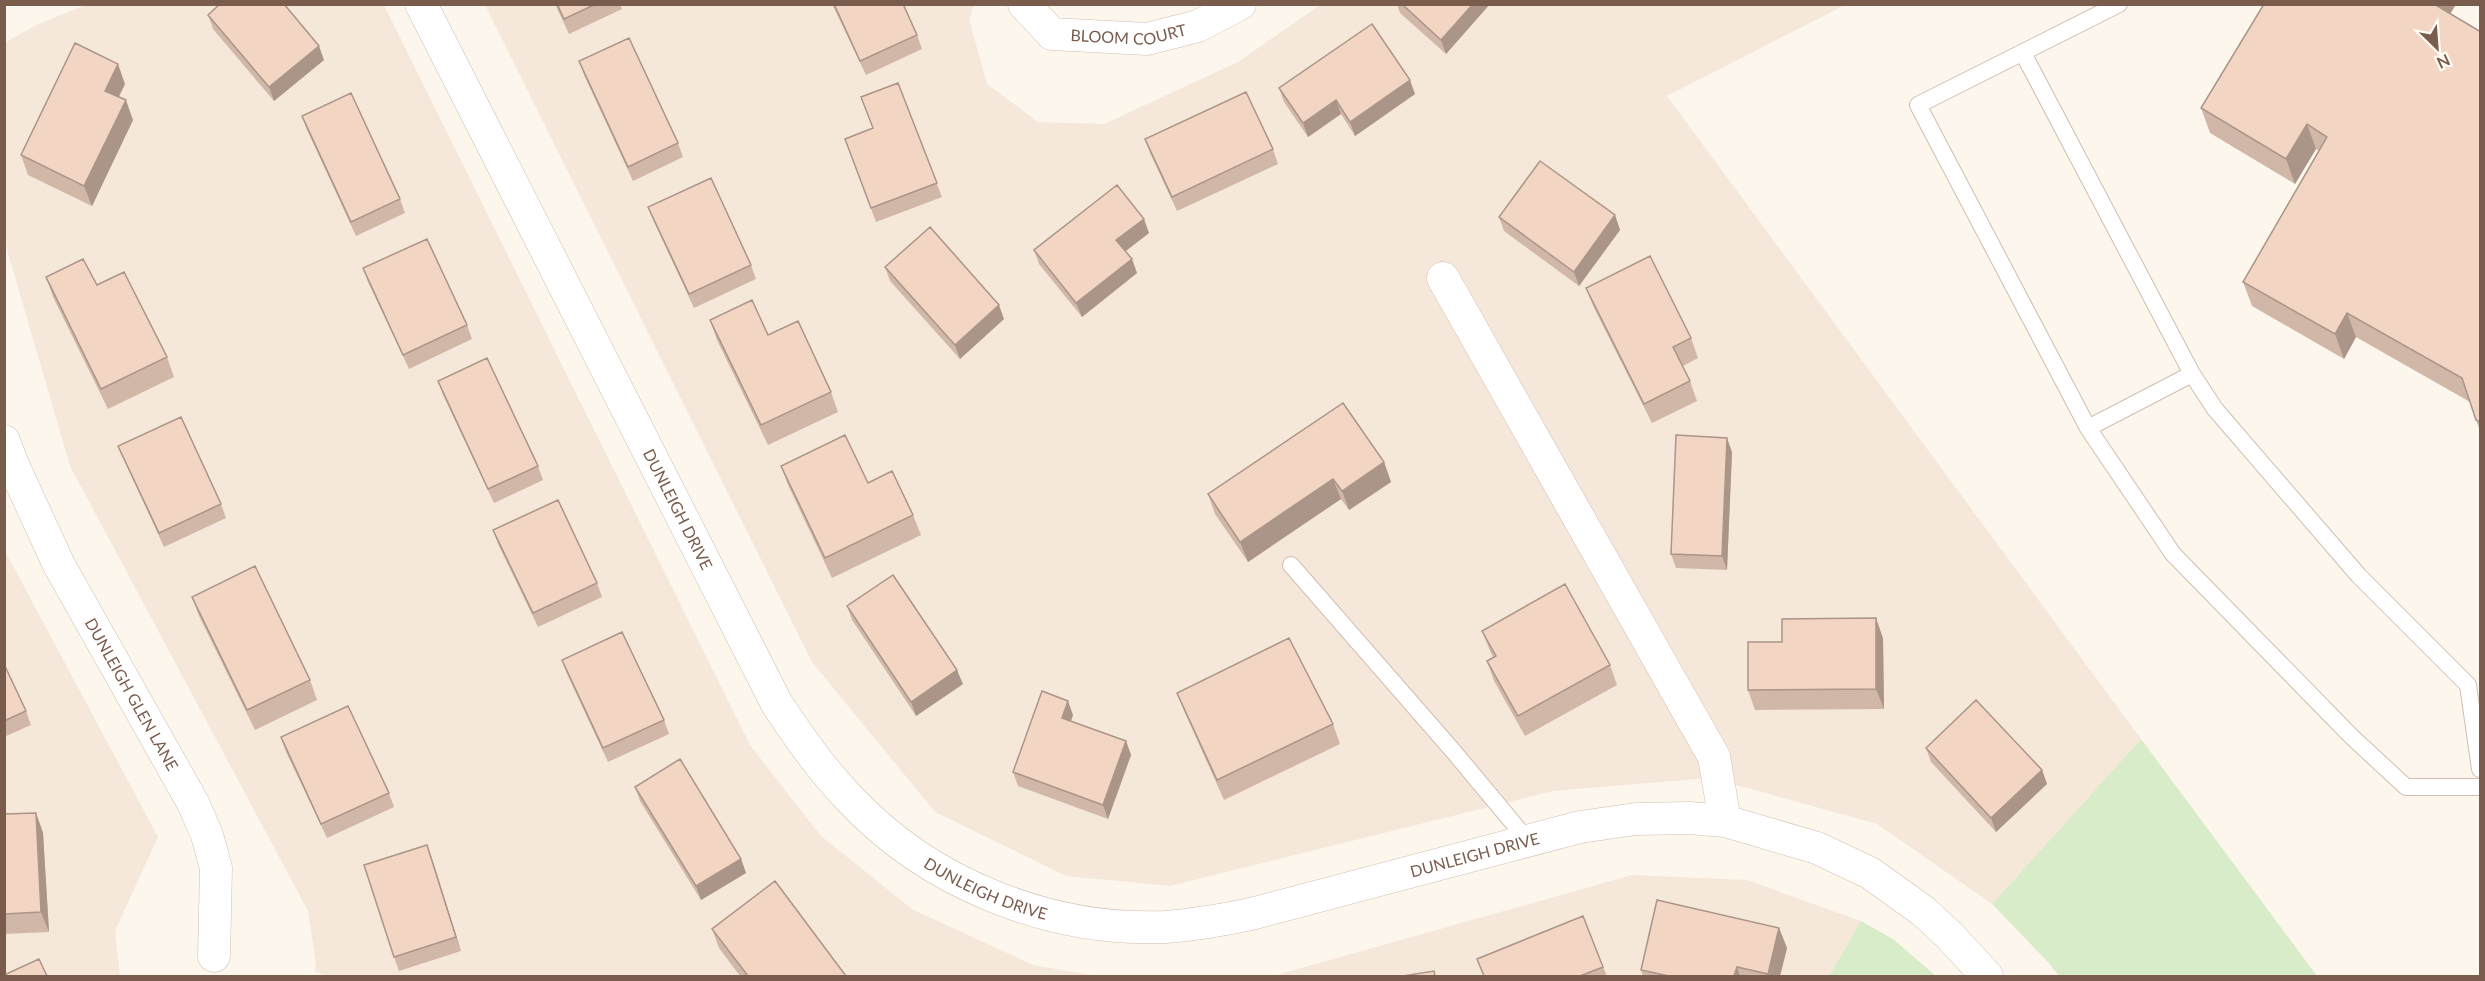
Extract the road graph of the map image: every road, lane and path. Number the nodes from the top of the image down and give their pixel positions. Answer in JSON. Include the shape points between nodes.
{"nodes":[{"id":1,"x":421,"y":4,"type":"edge"},
{"id":2,"x":1024,"y":4,"type":"edge"},
{"id":3,"x":1240,"y":4,"type":"edge"},
{"id":4,"x":2119,"y":4,"type":"edge"},
{"id":5,"x":2023,"y":53,"type":"junction"},
{"id":6,"x":1443,"y":278,"type":"dead end"},
{"id":7,"x":2192,"y":374,"type":"junction"},
{"id":8,"x":2088,"y":428,"type":"junction"},
{"id":9,"x":4,"y":441,"type":"edge"},
{"id":10,"x":1291,"y":565,"type":"dead end"},
{"id":11,"x":2481,"y":769,"type":"edge"},
{"id":12,"x":2481,"y":787,"type":"edge"},
{"id":13,"x":1725,"y":821,"type":"junction"},
{"id":14,"x":1528,"y":841,"type":"junction"},
{"id":15,"x":214,"y":956,"type":"dead end"},
{"id":16,"x":1987,"y":976,"type":"edge"}],
"edges":[{"from":1,"to":14,"type":"street","name":"DUNLEIGH DRIVE","via":[[777,704],[809,752],[849,799],[894,840],[942,872],[996,898],[1049,915],[1128,927],[1208,923],[1251,914]]},
{"from":2,"to":3,"type":"street","name":"BLOOM COURT","via":[[1052,34],[1147,39],[1198,26]]},
{"from":4,"to":5,"type":"lane"},
{"from":5,"to":7,"type":"lane"},
{"from":5,"to":8,"type":"lane","via":[[1918,105]]},
{"from":6,"to":13,"type":"street","via":[[1714,757]]},
{"from":7,"to":8,"type":"lane"},
{"from":7,"to":11,"type":"lane","via":[[2215,409],[2359,576],[2468,685]]},
{"from":8,"to":12,"type":"lane","via":[[2173,554],[2406,787]]},
{"from":9,"to":15,"type":"street","name":"DUNLEIGH GLEN LANE","via":[[59,566],[193,803],[207,835],[216,868]]},
{"from":10,"to":14,"type":"lane"},
{"from":13,"to":14,"type":"street","name":"DUNLEIGH DRIVE","via":[[1636,819],[1580,827]]},
{"from":13,"to":16,"type":"street","name":"DUNLEIGH DRIVE","via":[[1817,848],[1870,873],[1923,911]]}]}
